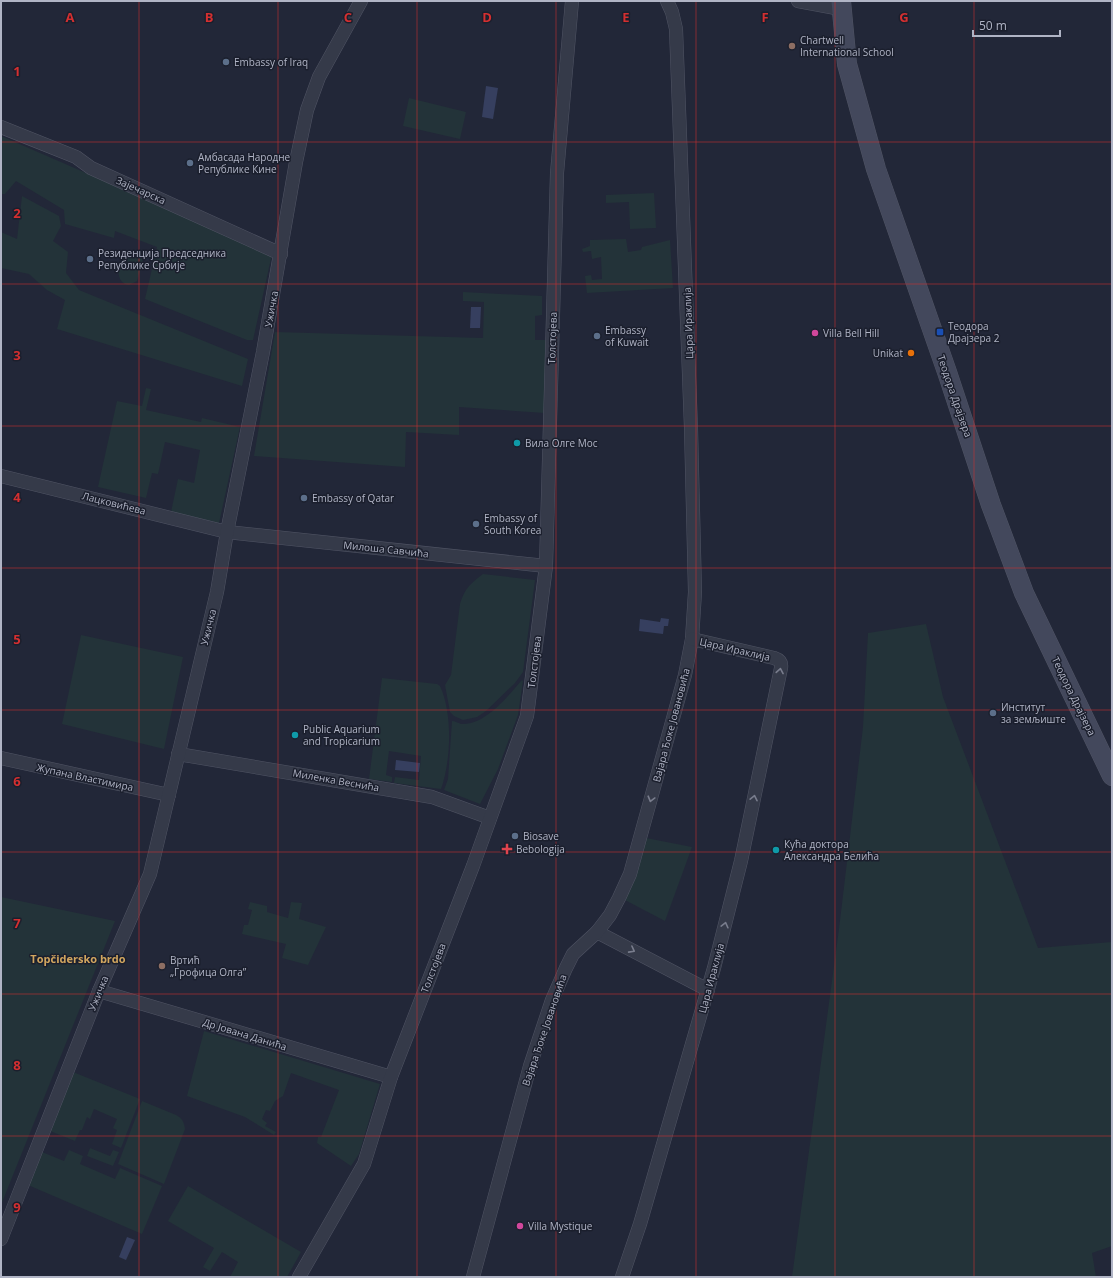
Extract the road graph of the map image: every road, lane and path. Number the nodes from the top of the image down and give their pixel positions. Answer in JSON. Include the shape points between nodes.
{"nodes":[{"id":1,"x":361,"y":1,"type":"edge"},
{"id":2,"x":572,"y":1,"type":"edge"},
{"id":3,"x":667,"y":1,"type":"edge"},
{"id":4,"x":798,"y":1,"type":"edge"},
{"id":5,"x":841,"y":5,"type":"edge"},
{"id":6,"x":1,"y":128,"type":"edge"},
{"id":7,"x":281,"y":254,"type":"junction"},
{"id":8,"x":1,"y":476,"type":"edge"},
{"id":9,"x":227,"y":532,"type":"junction"},
{"id":10,"x":546,"y":566,"type":"junction"},
{"id":11,"x":692,"y":639,"type":"junction"},
{"id":12,"x":178,"y":754,"type":"junction"},
{"id":13,"x":1,"y":758,"type":"edge"},
{"id":14,"x":1112,"y":776,"type":"edge"},
{"id":15,"x":169,"y":795,"type":"junction"},
{"id":16,"x":490,"y":818,"type":"junction"},
{"id":17,"x":597,"y":932,"type":"junction"},
{"id":18,"x":99,"y":990,"type":"junction"},
{"id":19,"x":708,"y":990,"type":"junction"},
{"id":20,"x":391,"y":1078,"type":"junction"},
{"id":21,"x":1,"y":1239,"type":"edge"},
{"id":22,"x":299,"y":1277,"type":"edge"},
{"id":23,"x":473,"y":1277,"type":"edge"},
{"id":24,"x":622,"y":1277,"type":"edge"}],
"edges":[{"from":1,"to":7,"type":"street","name":"Ужичка","via":[[319,77],[307,110]]},
{"from":2,"to":10,"type":"street","name":"Толстојева","via":[[556,173]]},
{"from":3,"to":11,"type":"street","name":"Цара Ираклија","via":[[676,29],[691,428],[695,592]]},
{"from":4,"to":5,"type":"street"},
{"from":5,"to":14,"type":"main road","name":"Теодора Драјзера","via":[[847,64],[876,169],[991,505],[1024,593]]},
{"from":6,"to":7,"type":"street","name":"Зајечарска","via":[[76,157],[91,168]]},
{"from":7,"to":9,"type":"street","name":"Ужичка"},
{"from":8,"to":9,"type":"street","name":"Лацковићева"},
{"from":9,"to":10,"type":"street","name":"Милоша Савчића"},
{"from":9,"to":12,"type":"street","name":"Ужичка","via":[[217,592]]},
{"from":10,"to":16,"type":"street","name":"Толстојева","via":[[527,716]]},
{"from":11,"to":17,"type":"street","name":"Вајара Ђоке Јовановића","one_way":true,"via":[[685,675],[630,874],[610,915]]},
{"from":19,"to":11,"type":"street","name":"Цара Ираклија","one_way":true,"via":[[742,861],[782,665],[780,660],[774,658]]},
{"from":12,"to":15,"type":"street","name":"Ужичка"},
{"from":12,"to":16,"type":"street","name":"Миленка Веснића","via":[[432,797]]},
{"from":13,"to":15,"type":"street","name":"Жупана Властимира"},
{"from":15,"to":18,"type":"street","name":"Ужичка","via":[[150,874]]},
{"from":16,"to":20,"type":"street","name":"Толстојева"},
{"from":17,"to":19,"type":"street","one_way":true},
{"from":17,"to":23,"type":"street","name":"Вајара Ђоке Јовановића","via":[[573,954],[552,1000],[530,1066]]},
{"from":18,"to":20,"type":"street","name":"Др Јована Данића"},
{"from":18,"to":21,"type":"street","name":"Ужичка"},
{"from":19,"to":24,"type":"street","name":"Цара Ираклија","via":[[640,1224]]},
{"from":20,"to":22,"type":"street","name":"Толстојева","via":[[364,1164]]}]}
